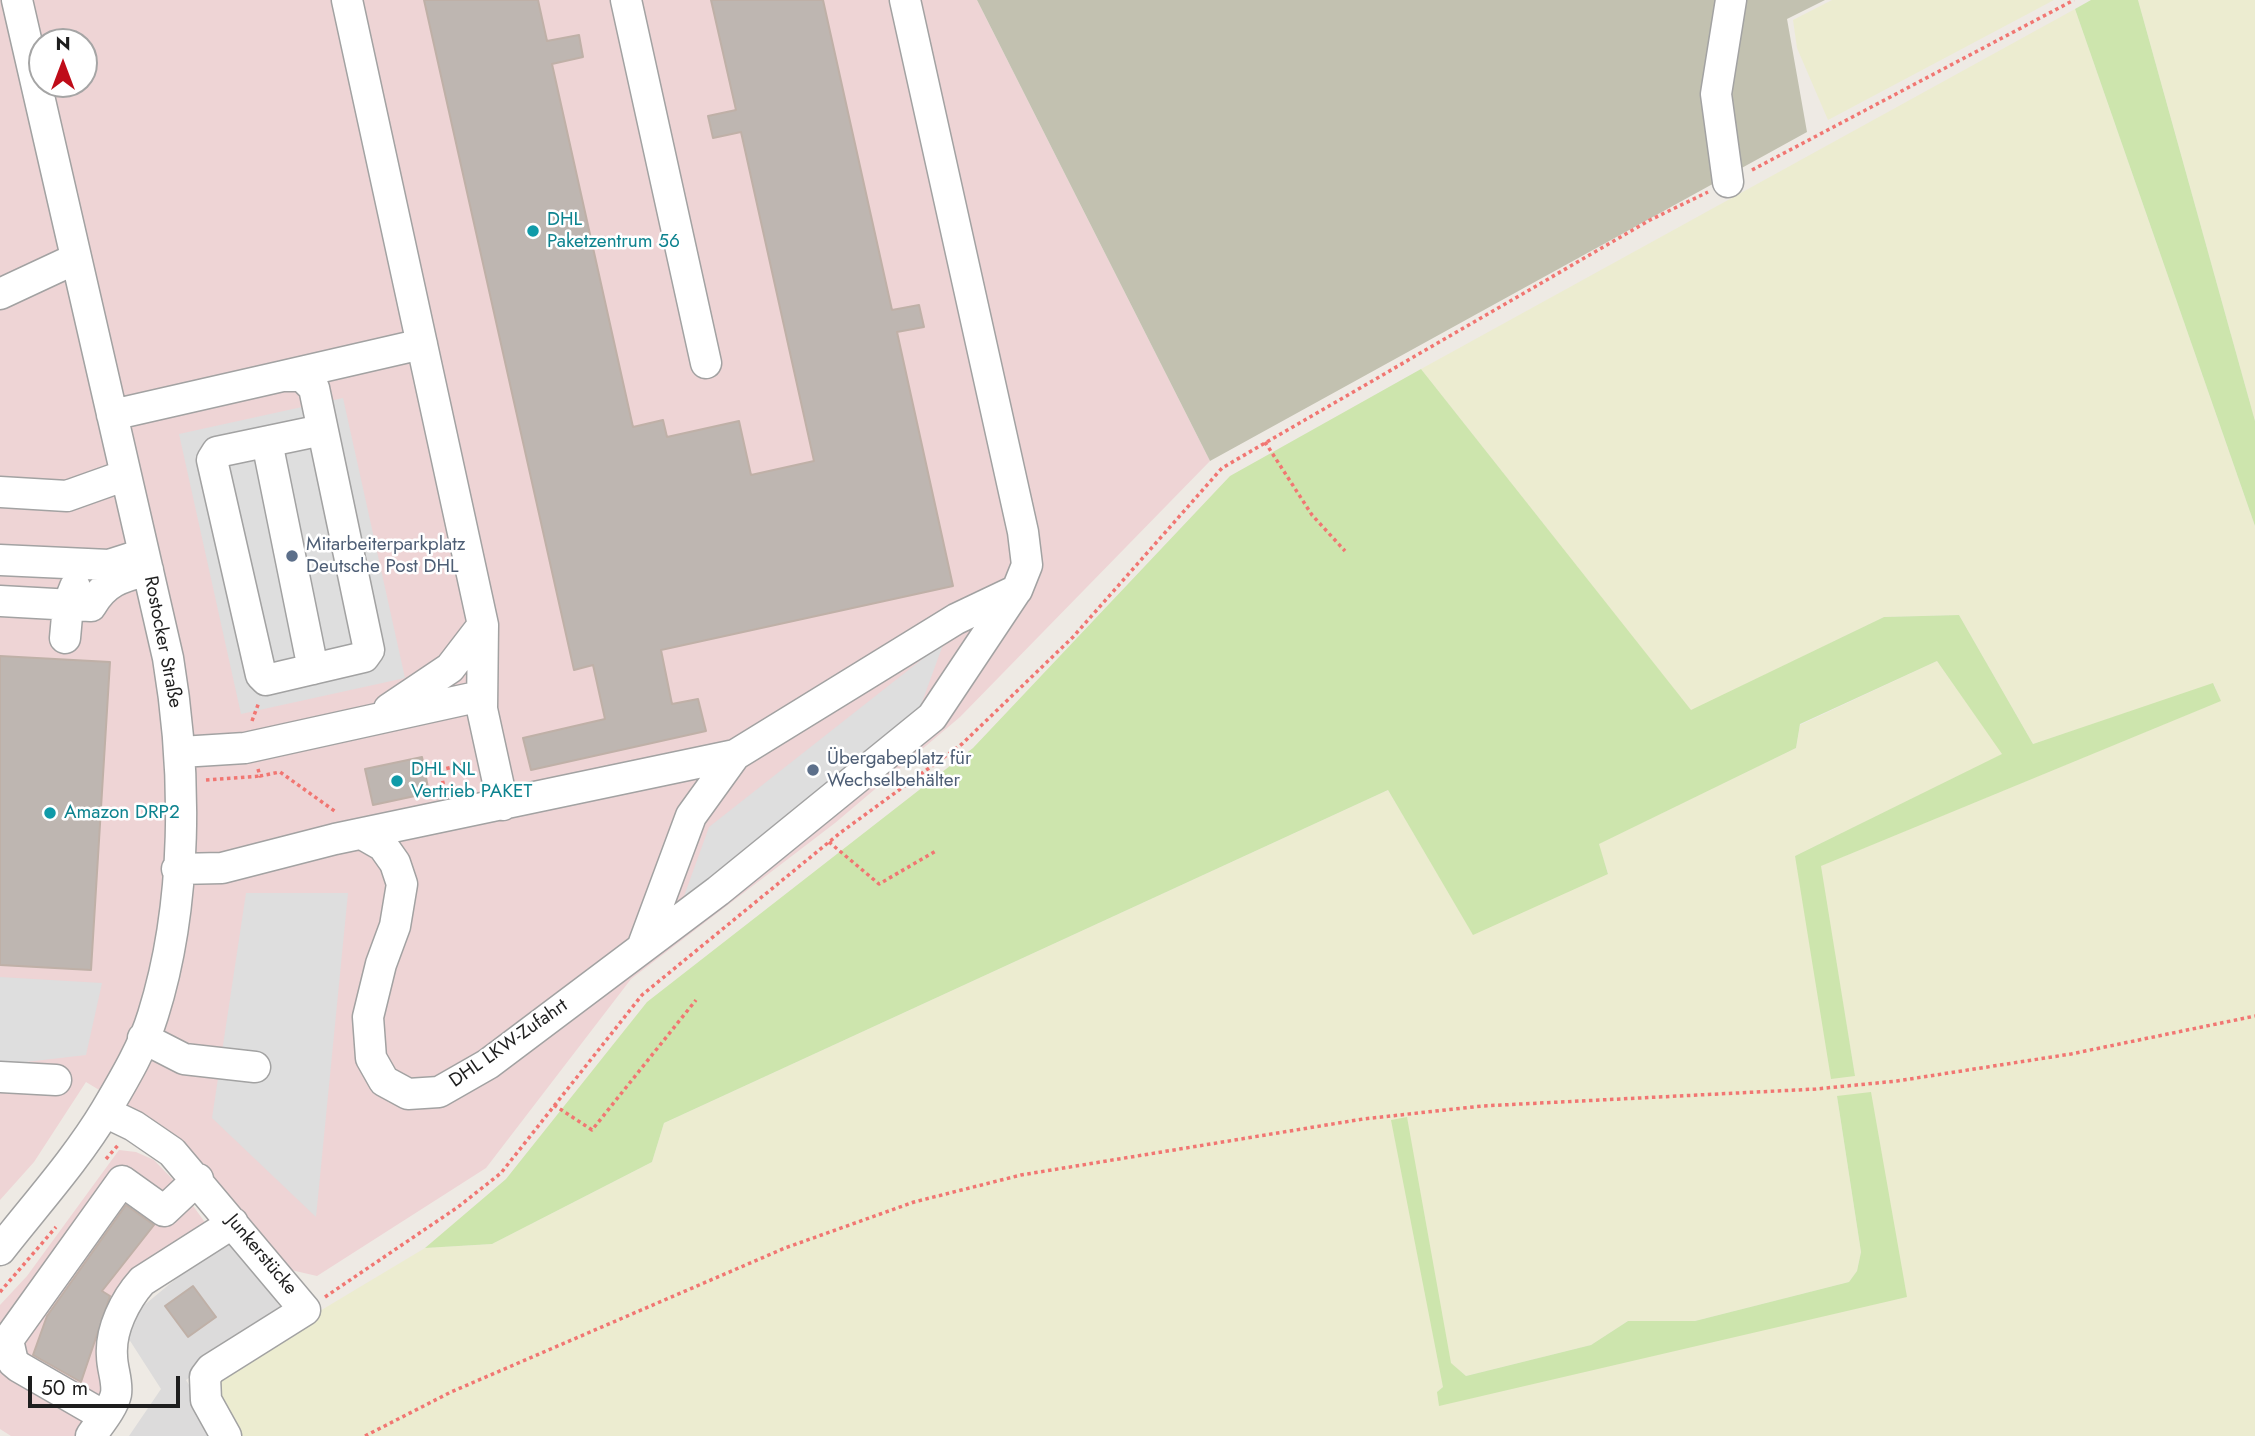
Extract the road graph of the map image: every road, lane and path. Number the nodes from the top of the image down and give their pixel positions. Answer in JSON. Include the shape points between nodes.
{"nodes":[{"id":1,"x":17,"y":0,"type":"edge"},
{"id":2,"x":347,"y":0,"type":"edge"},
{"id":3,"x":626,"y":0,"type":"edge"},
{"id":4,"x":905,"y":0,"type":"edge"},
{"id":5,"x":1731,"y":0,"type":"edge"},
{"id":6,"x":2074,"y":0,"type":"edge"},
{"id":7,"x":1728,"y":182,"type":"junction"},
{"id":8,"x":75,"y":259,"type":"junction"},
{"id":9,"x":0,"y":294,"type":"edge"},
{"id":10,"x":422,"y":344,"type":"junction"},
{"id":11,"x":706,"y":363,"type":"dead end"},
{"id":12,"x":283,"y":376,"type":"junction"},
{"id":13,"x":112,"y":415,"type":"junction"},
{"id":14,"x":322,"y":430,"type":"junction"},
{"id":15,"x":267,"y":442,"type":"junction"},
{"id":16,"x":1265,"y":443,"type":"junction"},
{"id":17,"x":126,"y":475,"type":"junction"},
{"id":18,"x":0,"y":492,"type":"edge"},
{"id":19,"x":1345,"y":551,"type":"dead end"},
{"id":20,"x":0,"y":561,"type":"edge"},
{"id":21,"x":146,"y":561,"type":"junction"},
{"id":22,"x":98,"y":565,"type":"junction"},
{"id":23,"x":1017,"y":590,"type":"junction"},
{"id":24,"x":0,"y":601,"type":"edge"},
{"id":25,"x":68,"y":605,"type":"junction"},
{"id":26,"x":483,"y":625,"type":"junction"},
{"id":27,"x":65,"y":638,"type":"dead end"},
{"id":28,"x":313,"y":669,"type":"junction"},
{"id":29,"x":266,"y":680,"type":"junction"},
{"id":30,"x":481,"y":696,"type":"junction"},
{"id":31,"x":374,"y":719,"type":"junction"},
{"id":32,"x":252,"y":747,"type":"junction"},
{"id":33,"x":735,"y":755,"type":"junction"},
{"id":34,"x":493,"y":757,"type":"junction"},
{"id":35,"x":181,"y":767,"type":"junction"},
{"id":36,"x":260,"y":776,"type":"junction"},
{"id":37,"x":435,"y":796,"type":"dead end"},
{"id":38,"x":503,"y":805,"type":"junction"},
{"id":39,"x":351,"y":825,"type":"junction"},
{"id":40,"x":829,"y":842,"type":"junction"},
{"id":41,"x":936,"y":851,"type":"dead end"},
{"id":42,"x":177,"y":869,"type":"junction"},
{"id":43,"x":642,"y":948,"type":"junction"},
{"id":44,"x":696,"y":1000,"type":"dead end"},
{"id":45,"x":2255,"y":1016,"type":"edge"},
{"id":46,"x":143,"y":1038,"type":"junction"},
{"id":47,"x":255,"y":1067,"type":"dead end"},
{"id":48,"x":0,"y":1077,"type":"edge"},
{"id":49,"x":56,"y":1080,"type":"dead end"},
{"id":50,"x":554,"y":1105,"type":"junction"},
{"id":51,"x":105,"y":1112,"type":"junction"},
{"id":52,"x":134,"y":1126,"type":"junction"},
{"id":53,"x":100,"y":1168,"type":"dead end"},
{"id":54,"x":198,"y":1179,"type":"junction"},
{"id":55,"x":63,"y":1219,"type":"dead end"},
{"id":56,"x":13,"y":1220,"type":"edge"},
{"id":57,"x":233,"y":1223,"type":"junction"},
{"id":58,"x":0,"y":1250,"type":"edge"},
{"id":59,"x":0,"y":1292,"type":"edge"},
{"id":60,"x":305,"y":1310,"type":"junction"},
{"id":61,"x":97,"y":1426,"type":"edge"},
{"id":62,"x":226,"y":1436,"type":"edge"},
{"id":63,"x":365,"y":1436,"type":"edge"}],
"edges":[{"from":1,"to":8,"type":"street","name":"Rostocker Straße"},
{"from":2,"to":10,"type":"street"},
{"from":3,"to":11,"type":"street"},
{"from":4,"to":23,"type":"street","name":"DHL LKW-Zufahrt","via":[[1023,531],[1027,565]]},
{"from":5,"to":7,"type":"street","via":[[1716,94]]},
{"from":6,"to":7,"type":"path"},
{"from":7,"to":16,"type":"path","via":[[1650,220]]},
{"from":8,"to":9,"type":"street"},
{"from":8,"to":13,"type":"street","name":"Rostocker Straße"},
{"from":10,"to":12,"type":"street"},
{"from":10,"to":26,"type":"street"},
{"from":12,"to":13,"type":"street"},
{"from":12,"to":14,"type":"street","via":[[302,376],[314,388]]},
{"from":13,"to":17,"type":"street","name":"Rostocker Straße"},
{"from":14,"to":15,"type":"street"},
{"from":14,"to":28,"type":"street","via":[[369,650],[364,657]]},
{"from":15,"to":28,"type":"street"},
{"from":15,"to":29,"type":"street","via":[[217,452],[212,460],[261,675]]},
{"from":16,"to":19,"type":"path","via":[[1312,515]]},
{"from":16,"to":40,"type":"path","via":[[1222,468],[1073,636],[962,744]]},
{"from":17,"to":18,"type":"street","via":[[67,496]]},
{"from":17,"to":21,"type":"street","name":"Rostocker Straße"},
{"from":20,"to":22,"type":"street"},
{"from":21,"to":22,"type":"street"},
{"from":21,"to":25,"type":"street","via":[[112,580],[91,606]]},
{"from":21,"to":35,"type":"street","name":"Rostocker Straße","via":[[168,658]]},
{"from":22,"to":25,"type":"street","via":[[81,577]]},
{"from":23,"to":33,"type":"street","via":[[956,618]]},
{"from":23,"to":43,"type":"street","name":"DHL LKW-Zufahrt","via":[[932,717]]},
{"from":24,"to":25,"type":"street"},
{"from":25,"to":27,"type":"street"},
{"from":26,"to":30,"type":"street"},
{"from":26,"to":31,"type":"street","via":[[450,668]]},
{"from":28,"to":29,"type":"street"},
{"from":29,"to":32,"type":"path","via":[[248,732]]},
{"from":30,"to":31,"type":"street"},
{"from":30,"to":34,"type":"street"},
{"from":31,"to":32,"type":"street"},
{"from":32,"to":35,"type":"street"},
{"from":32,"to":36,"type":"path"},
{"from":33,"to":38,"type":"street"},
{"from":33,"to":43,"type":"street","via":[[691,816]]},
{"from":34,"to":37,"type":"path","via":[[440,770],[445,794]]},
{"from":34,"to":38,"type":"street"},
{"from":35,"to":36,"type":"path"},
{"from":35,"to":42,"type":"street","name":"Rostocker Straße"},
{"from":36,"to":39,"type":"path","via":[[280,772]]},
{"from":38,"to":39,"type":"street"},
{"from":39,"to":42,"type":"street","via":[[222,868]]},
{"from":39,"to":43,"type":"street","name":"DHL LKW-Zufahrt","via":[[383,846],[402,884],[395,926],[368,1017],[371,1058],[384,1081],[408,1094],[439,1092],[488,1064]]},
{"from":40,"to":41,"type":"path","via":[[879,884]]},
{"from":40,"to":50,"type":"path","via":[[642,995]]},
{"from":42,"to":46,"type":"street","name":"Rostocker Straße","via":[[164,970]]},
{"from":44,"to":50,"type":"path","via":[[592,1129]]},
{"from":45,"to":63,"type":"path","via":[[2071,1054],[1897,1081],[1482,1106],[1363,1119],[1009,1178],[914,1202],[785,1248],[451,1392]]},
{"from":46,"to":47,"type":"street","via":[[184,1059]]},
{"from":46,"to":51,"type":"street","name":"Rostocker Straße"},
{"from":48,"to":49,"type":"street"},
{"from":50,"to":60,"type":"path","via":[[501,1173]]},
{"from":51,"to":52,"type":"street","name":"Junkerstücke"},
{"from":51,"to":56,"type":"street","name":"Rostocker Straße"},
{"from":52,"to":53,"type":"path"},
{"from":52,"to":54,"type":"street","name":"Junkerstücke","via":[[172,1152]]},
{"from":54,"to":57,"type":"street","name":"Junkerstücke"},
{"from":54,"to":61,"type":"street","via":[[164,1211],[122,1181],[8,1339],[13,1362]]},
{"from":55,"to":59,"type":"path"},
{"from":56,"to":58,"type":"street","name":"Rostocker Straße"},
{"from":57,"to":60,"type":"street","name":"Junkerstücke"},
{"from":57,"to":61,"type":"street","via":[[142,1281],[134,1291],[115,1333],[112,1358],[117,1391]]},
{"from":60,"to":62,"type":"street","name":"Junkerstücke","via":[[205,1377],[206,1400]]}]}
